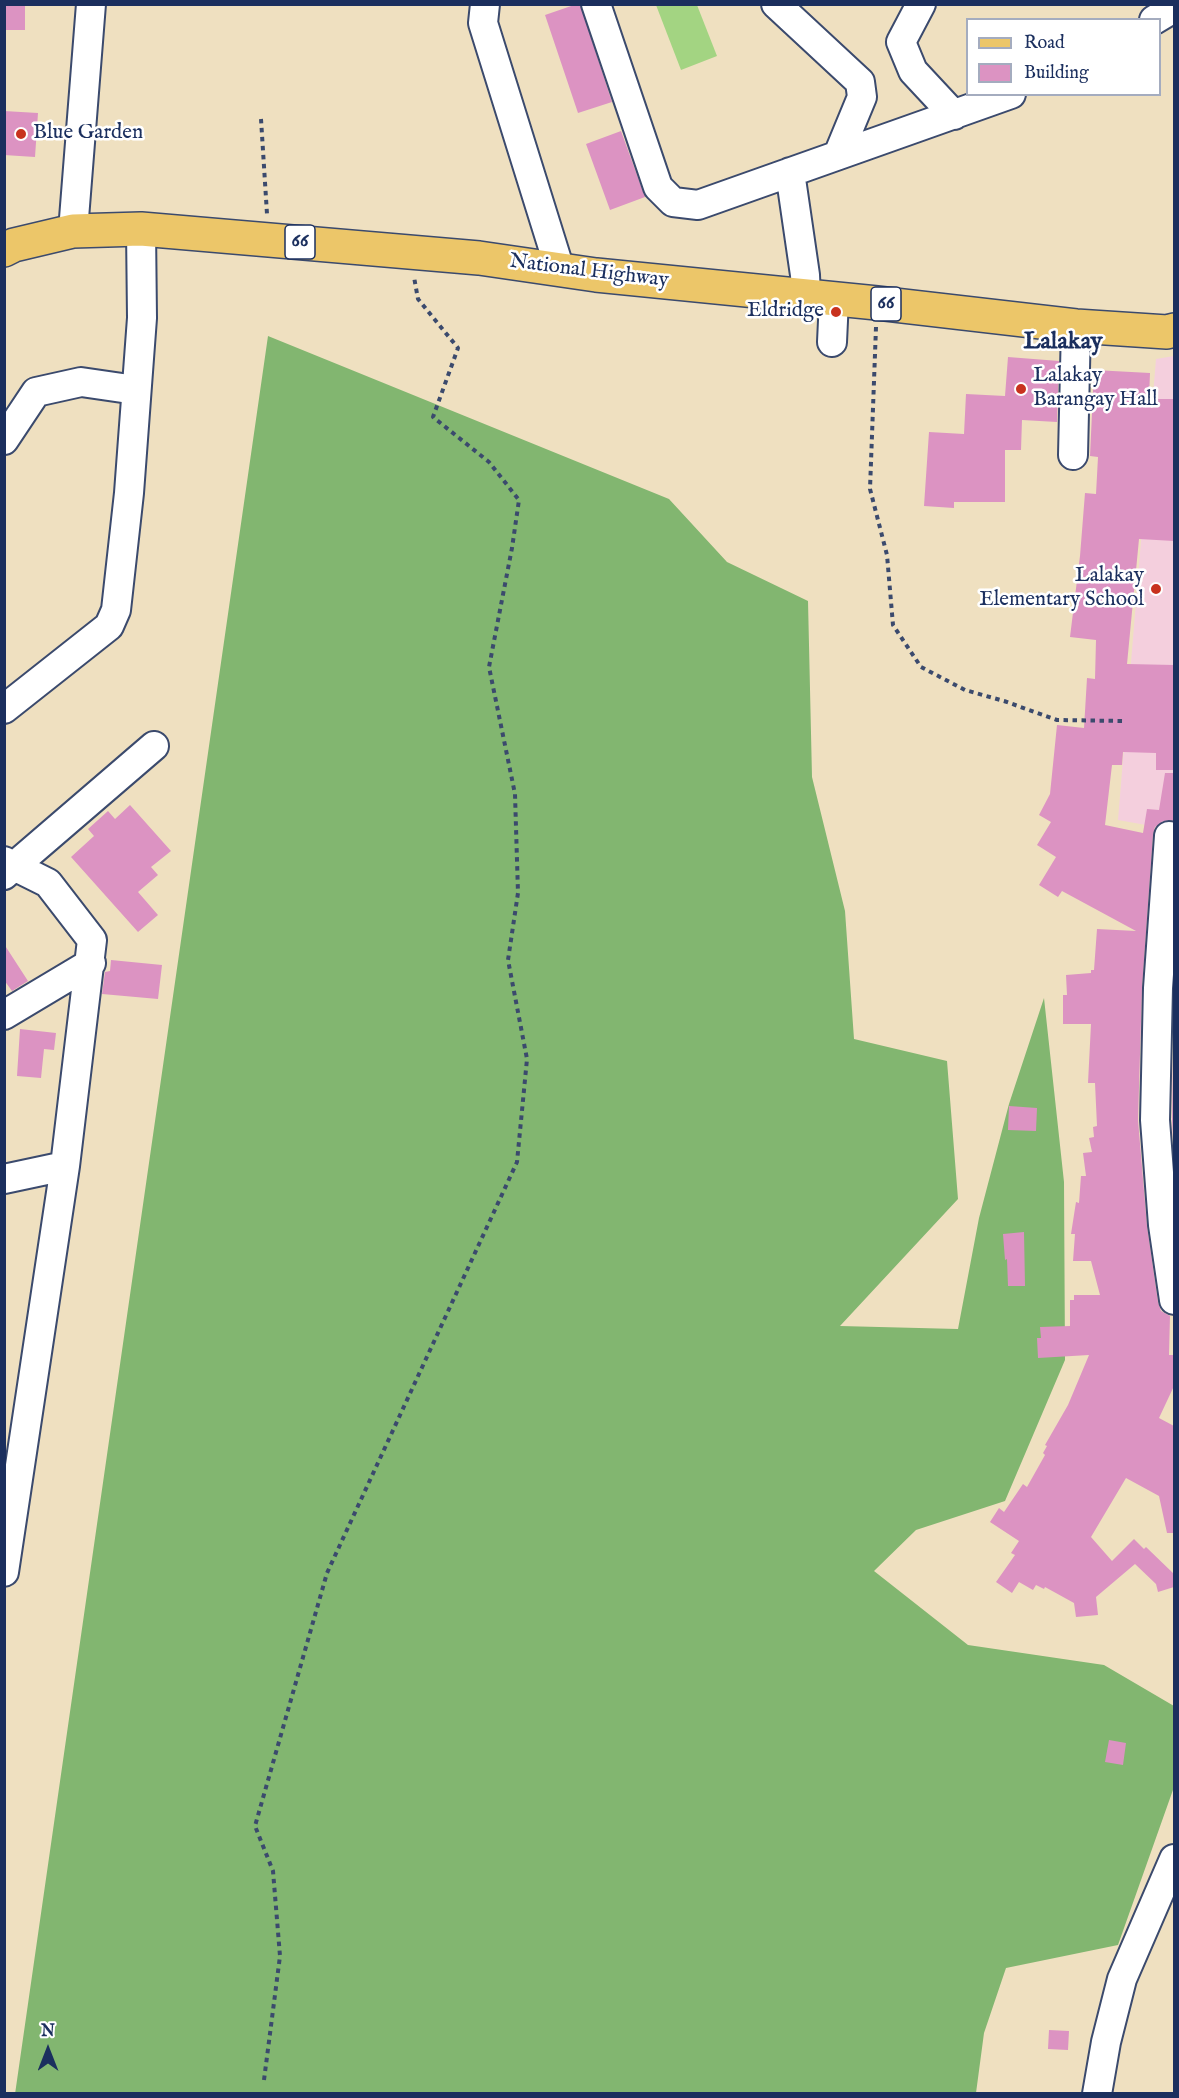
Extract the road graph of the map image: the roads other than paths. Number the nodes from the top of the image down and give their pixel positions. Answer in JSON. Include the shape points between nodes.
{"nodes":[{"id":1,"x":91,"y":4,"type":"edge"},
{"id":2,"x":485,"y":4,"type":"edge"},
{"id":3,"x":596,"y":4,"type":"edge"},
{"id":4,"x":776,"y":4,"type":"edge"},
{"id":5,"x":921,"y":4,"type":"edge"},
{"id":6,"x":1174,"y":8,"type":"edge"},
{"id":7,"x":1157,"y":18,"type":"edge"},
{"id":8,"x":1006,"y":96,"type":"edge"},
{"id":9,"x":954,"y":115,"type":"junction"},
{"id":10,"x":838,"y":155,"type":"junction"},
{"id":11,"x":790,"y":172,"type":"junction"},
{"id":12,"x":141,"y":229,"type":"junction"},
{"id":13,"x":73,"y":231,"type":"junction"},
{"id":14,"x":4,"y":250,"type":"edge"},
{"id":15,"x":560,"y":270,"type":"junction"},
{"id":16,"x":820,"y":298,"type":"junction"},
{"id":17,"x":1076,"y":326,"type":"junction"},
{"id":18,"x":1174,"y":330,"type":"edge"},
{"id":19,"x":832,"y":342,"type":"dead end"},
{"id":20,"x":136,"y":390,"type":"junction"},
{"id":21,"x":4,"y":440,"type":"edge"},
{"id":22,"x":1073,"y":455,"type":"dead end"},
{"id":23,"x":4,"y":709,"type":"edge"},
{"id":24,"x":154,"y":746,"type":"dead end"},
{"id":25,"x":1174,"y":837,"type":"edge"},
{"id":26,"x":8,"y":868,"type":"edge"},
{"id":27,"x":91,"y":963,"type":"junction"},
{"id":28,"x":4,"y":1015,"type":"edge"},
{"id":29,"x":65,"y":1166,"type":"junction"},
{"id":30,"x":4,"y":1179,"type":"edge"},
{"id":31,"x":1174,"y":1300,"type":"edge"},
{"id":32,"x":29,"y":1398,"type":"junction"},
{"id":33,"x":4,"y":1413,"type":"edge"},
{"id":34,"x":4,"y":1572,"type":"edge"},
{"id":35,"x":1174,"y":1859,"type":"edge"},
{"id":36,"x":1097,"y":2094,"type":"edge"}],
"edges":[{"from":1,"to":13,"type":"street"},
{"from":2,"to":15,"type":"street","via":[[483,23]]},
{"from":3,"to":11,"type":"street","via":[[658,187],[672,202],[698,205]]},
{"from":4,"to":10,"type":"street","via":[[860,82],[862,97]]},
{"from":5,"to":9,"type":"street","via":[[901,42],[913,71]]},
{"from":6,"to":7,"type":"street"},
{"from":8,"to":9,"type":"street"},
{"from":9,"to":10,"type":"street"},
{"from":10,"to":11,"type":"street"},
{"from":11,"to":16,"type":"street"},
{"from":12,"to":13,"type":"main road","name":"National Highway","number":"66"},
{"from":12,"to":15,"type":"main road","name":"National Highway","number":"66","via":[[479,258]]},
{"from":12,"to":20,"type":"street","via":[[142,318]]},
{"from":13,"to":14,"type":"main road","name":"National Highway","number":"66"},
{"from":15,"to":16,"type":"main road","name":"National Highway","number":"66"},
{"from":16,"to":17,"type":"main road","name":"National Highway","number":"66"},
{"from":16,"to":19,"type":"street"},
{"from":17,"to":18,"type":"main road","name":"National Highway","number":"66"},
{"from":17,"to":22,"type":"street"},
{"from":20,"to":21,"type":"street","via":[[81,382],[36,392]]},
{"from":20,"to":23,"type":"street","via":[[129,493],[116,610],[110,626]]},
{"from":24,"to":26,"type":"street"},
{"from":25,"to":31,"type":"street","via":[[1169,837],[1158,988],[1155,1120]]},
{"from":26,"to":27,"type":"street","via":[[48,883],[92,940]]},
{"from":27,"to":28,"type":"street"},
{"from":27,"to":29,"type":"street"},
{"from":29,"to":30,"type":"street"},
{"from":29,"to":32,"type":"street"},
{"from":32,"to":33,"type":"street"},
{"from":32,"to":34,"type":"street"},
{"from":35,"to":36,"type":"street","via":[[1122,1978]]}]}
